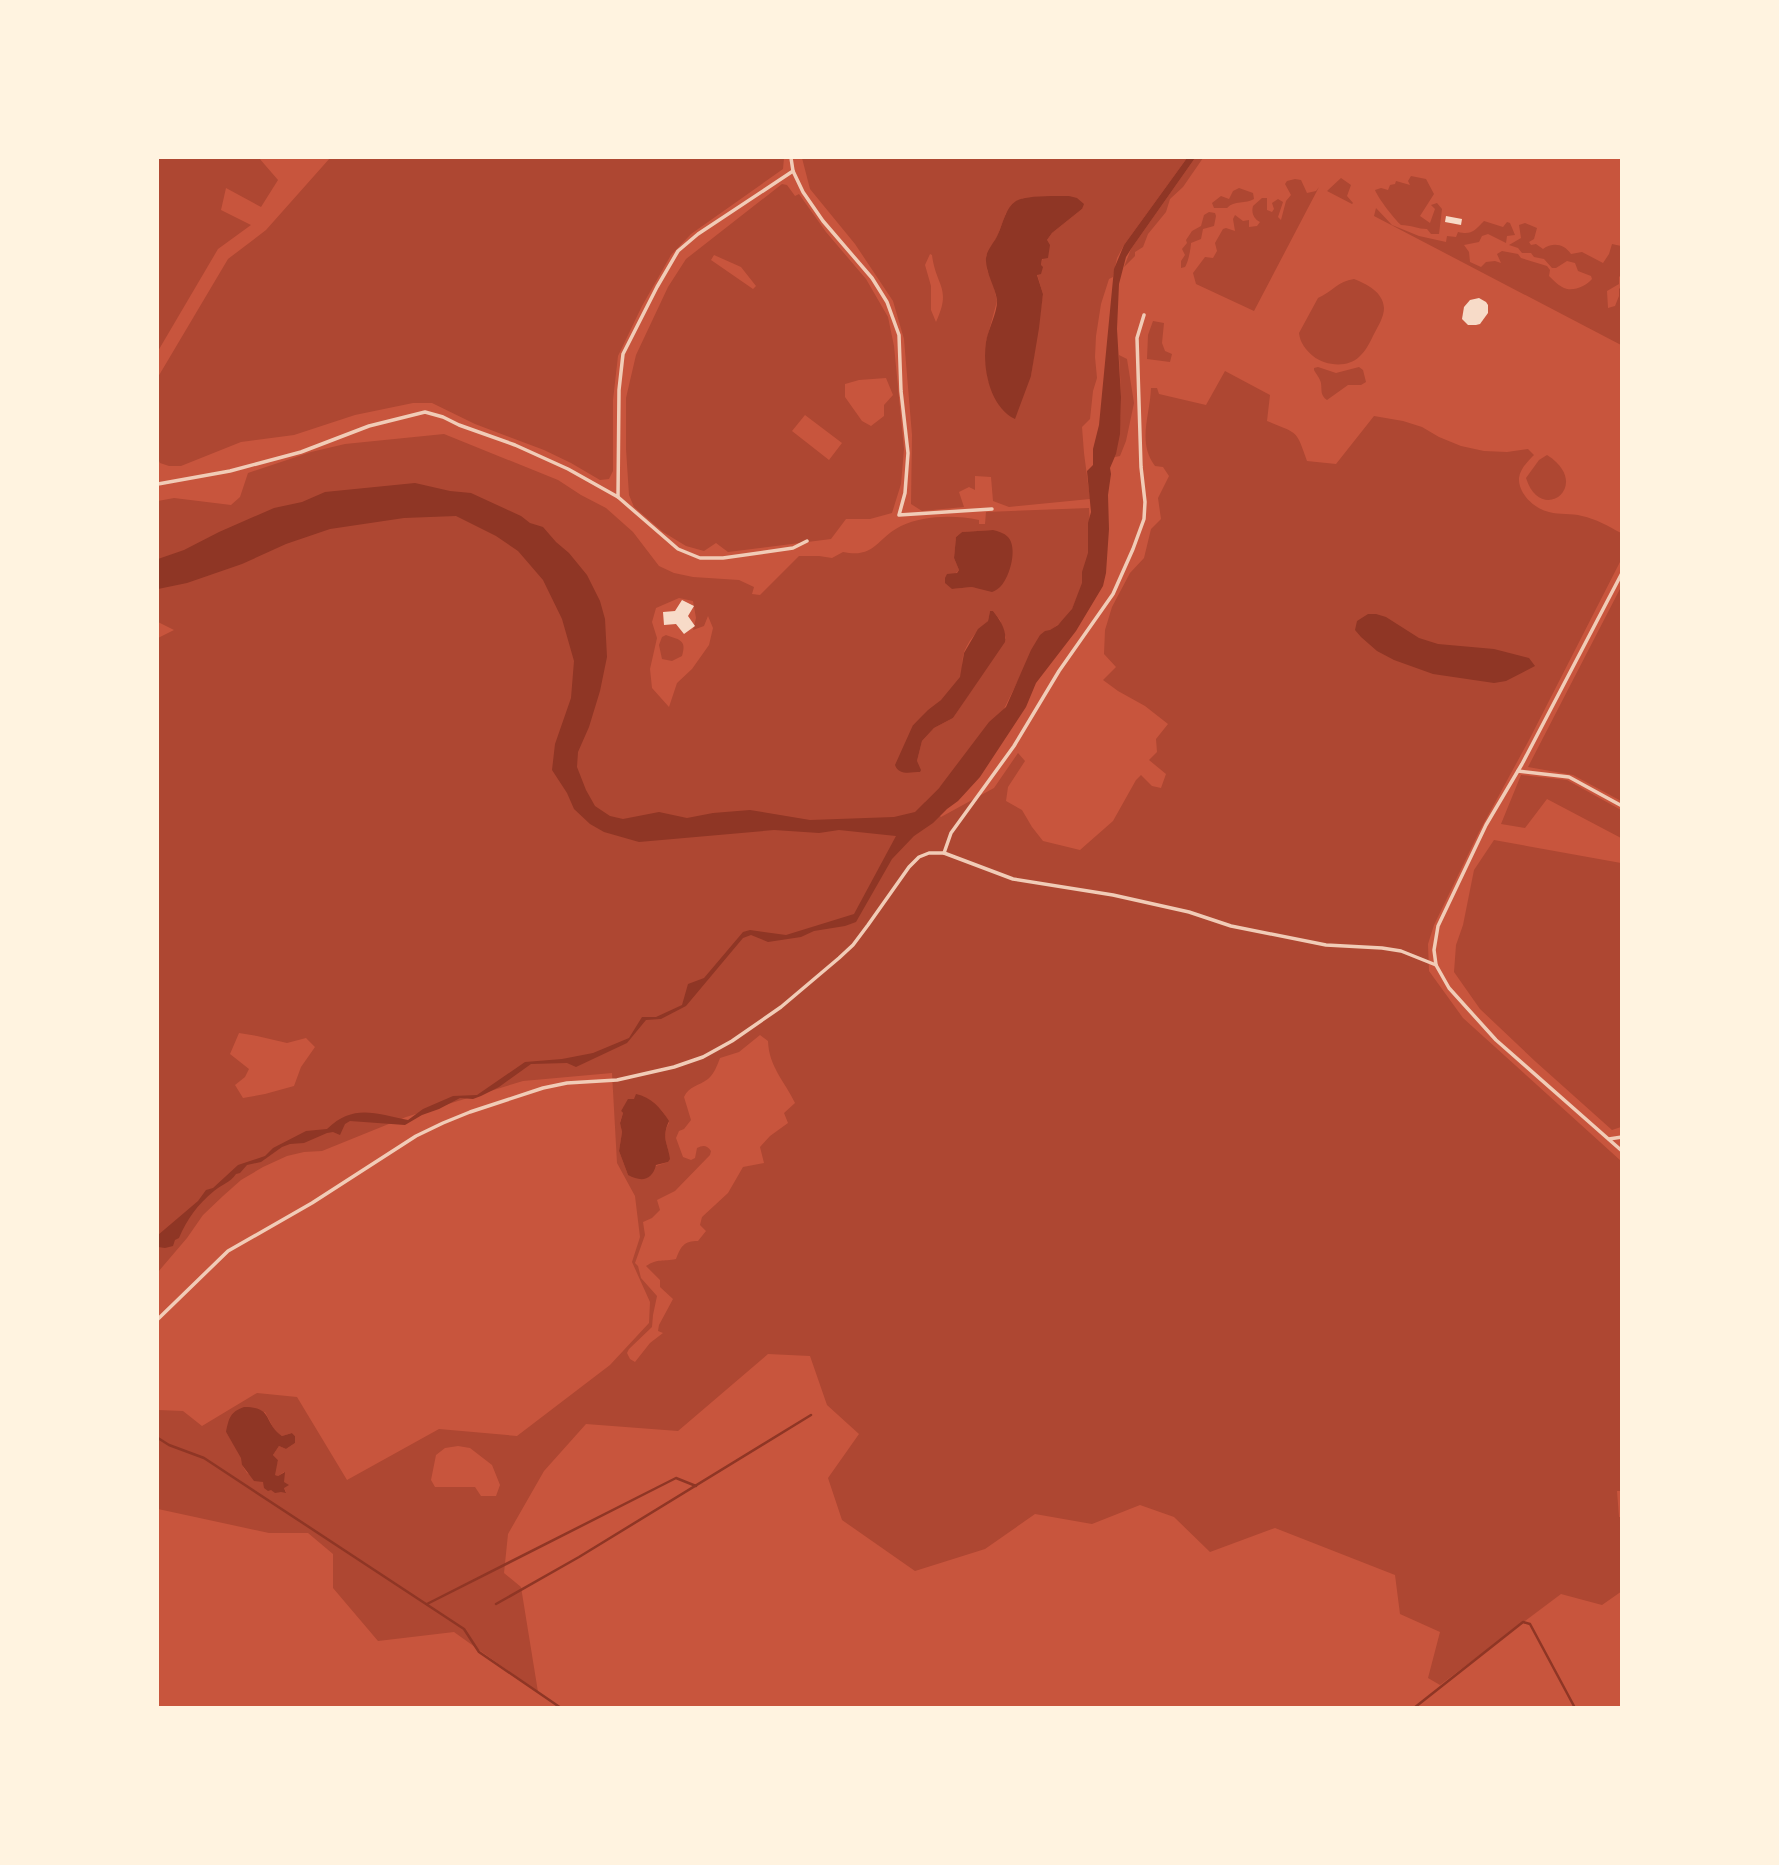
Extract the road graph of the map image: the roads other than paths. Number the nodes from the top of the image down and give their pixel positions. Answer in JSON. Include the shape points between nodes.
{"nodes":[{"id":1,"x":791,"y":158,"type":"edge"},
{"id":2,"x":793,"y":171,"type":"junction"},
{"id":3,"x":1144,"y":315,"type":"dead end"},
{"id":4,"x":158,"y":484,"type":"edge"},
{"id":5,"x":618,"y":497,"type":"junction"},
{"id":6,"x":992,"y":509,"type":"dead end"},
{"id":7,"x":807,"y":541,"type":"dead end"},
{"id":8,"x":1622,"y":573,"type":"edge"},
{"id":9,"x":1518,"y":771,"type":"junction"},
{"id":10,"x":1622,"y":806,"type":"edge"},
{"id":11,"x":944,"y":853,"type":"junction"},
{"id":12,"x":1436,"y":965,"type":"junction"},
{"id":13,"x":1622,"y":1137,"type":"edge"},
{"id":14,"x":1609,"y":1139,"type":"junction"},
{"id":15,"x":1622,"y":1151,"type":"edge"},
{"id":16,"x":158,"y":1319,"type":"edge"}],
"edges":[{"from":1,"to":2,"type":"street"},
{"from":2,"to":5,"type":"street","via":[[678,251],[657,287],[623,354]]},
{"from":2,"to":6,"type":"street","via":[[823,221],[872,278],[899,335],[908,453],[899,515]]},
{"from":3,"to":11,"type":"street","via":[[1137,338],[1145,502],[1133,549],[1113,594],[951,834]]},
{"from":4,"to":5,"type":"street","via":[[301,452],[369,426],[425,412],[515,445]]},
{"from":5,"to":7,"type":"street","via":[[678,549],[700,558],[793,548]]},
{"from":8,"to":9,"type":"street"},
{"from":9,"to":10,"type":"street","via":[[1569,777]]},
{"from":9,"to":12,"type":"street","via":[[1486,825],[1438,926]]},
{"from":11,"to":12,"type":"street","via":[[1013,879],[1113,895],[1326,945],[1401,951]]},
{"from":11,"to":16,"type":"street","via":[[919,857],[853,944],[781,1007],[732,1041],[674,1067],[617,1080],[543,1088],[434,1127],[228,1251]]},
{"from":12,"to":14,"type":"street","via":[[1449,988],[1496,1040]]},
{"from":13,"to":14,"type":"street"},
{"from":14,"to":15,"type":"street"}]}
